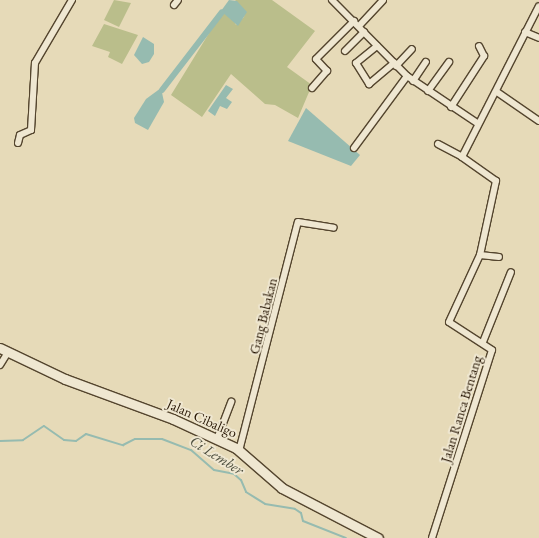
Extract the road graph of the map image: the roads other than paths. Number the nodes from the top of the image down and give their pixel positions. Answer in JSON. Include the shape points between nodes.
{"nodes":[{"id":1,"x":72,"y":0,"type":"edge"},
{"id":2,"x":332,"y":0,"type":"edge"},
{"id":3,"x":383,"y":0,"type":"edge"},
{"id":4,"x":539,"y":6,"type":"edge"},
{"id":5,"x":354,"y":21,"type":"junction"},
{"id":6,"x":359,"y":26,"type":"junction"},
{"id":7,"x":364,"y":32,"type":"junction"},
{"id":8,"x":525,"y":32,"type":"junction"},
{"id":9,"x":539,"y":38,"type":"edge"},
{"id":10,"x":377,"y":46,"type":"junction"},
{"id":11,"x":479,"y":46,"type":"dead end"},
{"id":12,"x":412,"y":49,"type":"dead end"},
{"id":13,"x":345,"y":51,"type":"dead end"},
{"id":14,"x":426,"y":62,"type":"dead end"},
{"id":15,"x":449,"y":62,"type":"dead end"},
{"id":16,"x":395,"y":65,"type":"junction"},
{"id":17,"x":407,"y":76,"type":"junction"},
{"id":18,"x":413,"y":81,"type":"junction"},
{"id":19,"x":312,"y":88,"type":"dead end"},
{"id":20,"x":428,"y":91,"type":"junction"},
{"id":21,"x":497,"y":92,"type":"junction"},
{"id":22,"x":451,"y":107,"type":"junction"},
{"id":23,"x":539,"y":121,"type":"edge"},
{"id":24,"x":477,"y":123,"type":"junction"},
{"id":25,"x":18,"y":143,"type":"dead end"},
{"id":26,"x":438,"y":144,"type":"dead end"},
{"id":27,"x":354,"y":148,"type":"dead end"},
{"id":28,"x":462,"y":157,"type":"junction"},
{"id":29,"x":334,"y":228,"type":"dead end"},
{"id":30,"x":480,"y":255,"type":"junction"},
{"id":31,"x":499,"y":257,"type":"dead end"},
{"id":32,"x":511,"y":272,"type":"dead end"},
{"id":33,"x":483,"y":342,"type":"junction"},
{"id":34,"x":4,"y":350,"type":"edge"},
{"id":35,"x":0,"y":365,"type":"edge"},
{"id":36,"x":231,"y":402,"type":"dead end"},
{"id":37,"x":217,"y":439,"type":"junction"},
{"id":38,"x":240,"y":451,"type":"junction"},
{"id":39,"x":378,"y":538,"type":"edge"},
{"id":40,"x":432,"y":538,"type":"edge"}],
"edges":[{"from":1,"to":25,"type":"street","via":[[35,63],[35,105],[31,130],[20,135]]},
{"from":2,"to":5,"type":"street"},
{"from":3,"to":6,"type":"street"},
{"from":4,"to":8,"type":"street"},
{"from":5,"to":6,"type":"street"},
{"from":5,"to":19,"type":"street","via":[[316,59],[327,71]]},
{"from":6,"to":7,"type":"street"},
{"from":7,"to":10,"type":"street"},
{"from":7,"to":13,"type":"street"},
{"from":8,"to":9,"type":"street"},
{"from":8,"to":21,"type":"street"},
{"from":10,"to":16,"type":"street"},
{"from":10,"to":16,"type":"street","via":[[356,63],[369,84]]},
{"from":11,"to":22,"type":"street","via":[[484,56]]},
{"from":12,"to":16,"type":"street"},
{"from":14,"to":18,"type":"street"},
{"from":15,"to":20,"type":"street"},
{"from":16,"to":17,"type":"street"},
{"from":17,"to":18,"type":"street"},
{"from":17,"to":27,"type":"street"},
{"from":18,"to":20,"type":"street"},
{"from":20,"to":22,"type":"street"},
{"from":21,"to":23,"type":"street"},
{"from":21,"to":24,"type":"street"},
{"from":22,"to":24,"type":"street"},
{"from":24,"to":28,"type":"street"},
{"from":26,"to":28,"type":"street"},
{"from":28,"to":30,"type":"street","name":"Jalan Ranca Bentang","via":[[496,181]]},
{"from":29,"to":38,"type":"street","name":"Gang Babakan","via":[[298,222]]},
{"from":30,"to":31,"type":"street"},
{"from":30,"to":33,"type":"street","name":"Jalan Ranca Bentang","via":[[449,322]]},
{"from":32,"to":33,"type":"street"},
{"from":33,"to":40,"type":"street","name":"Jalan Ranca Bentang","via":[[492,350],[488,366]]},
{"from":34,"to":35,"type":"street"},
{"from":34,"to":37,"type":"main road","name":"Jalan Cibaligo","via":[[65,379]]},
{"from":36,"to":37,"type":"street"},
{"from":37,"to":38,"type":"main road","name":"Jalan Cibaligo"},
{"from":38,"to":39,"type":"main road","name":"Jalan Cibaligo","via":[[282,488]]}]}
